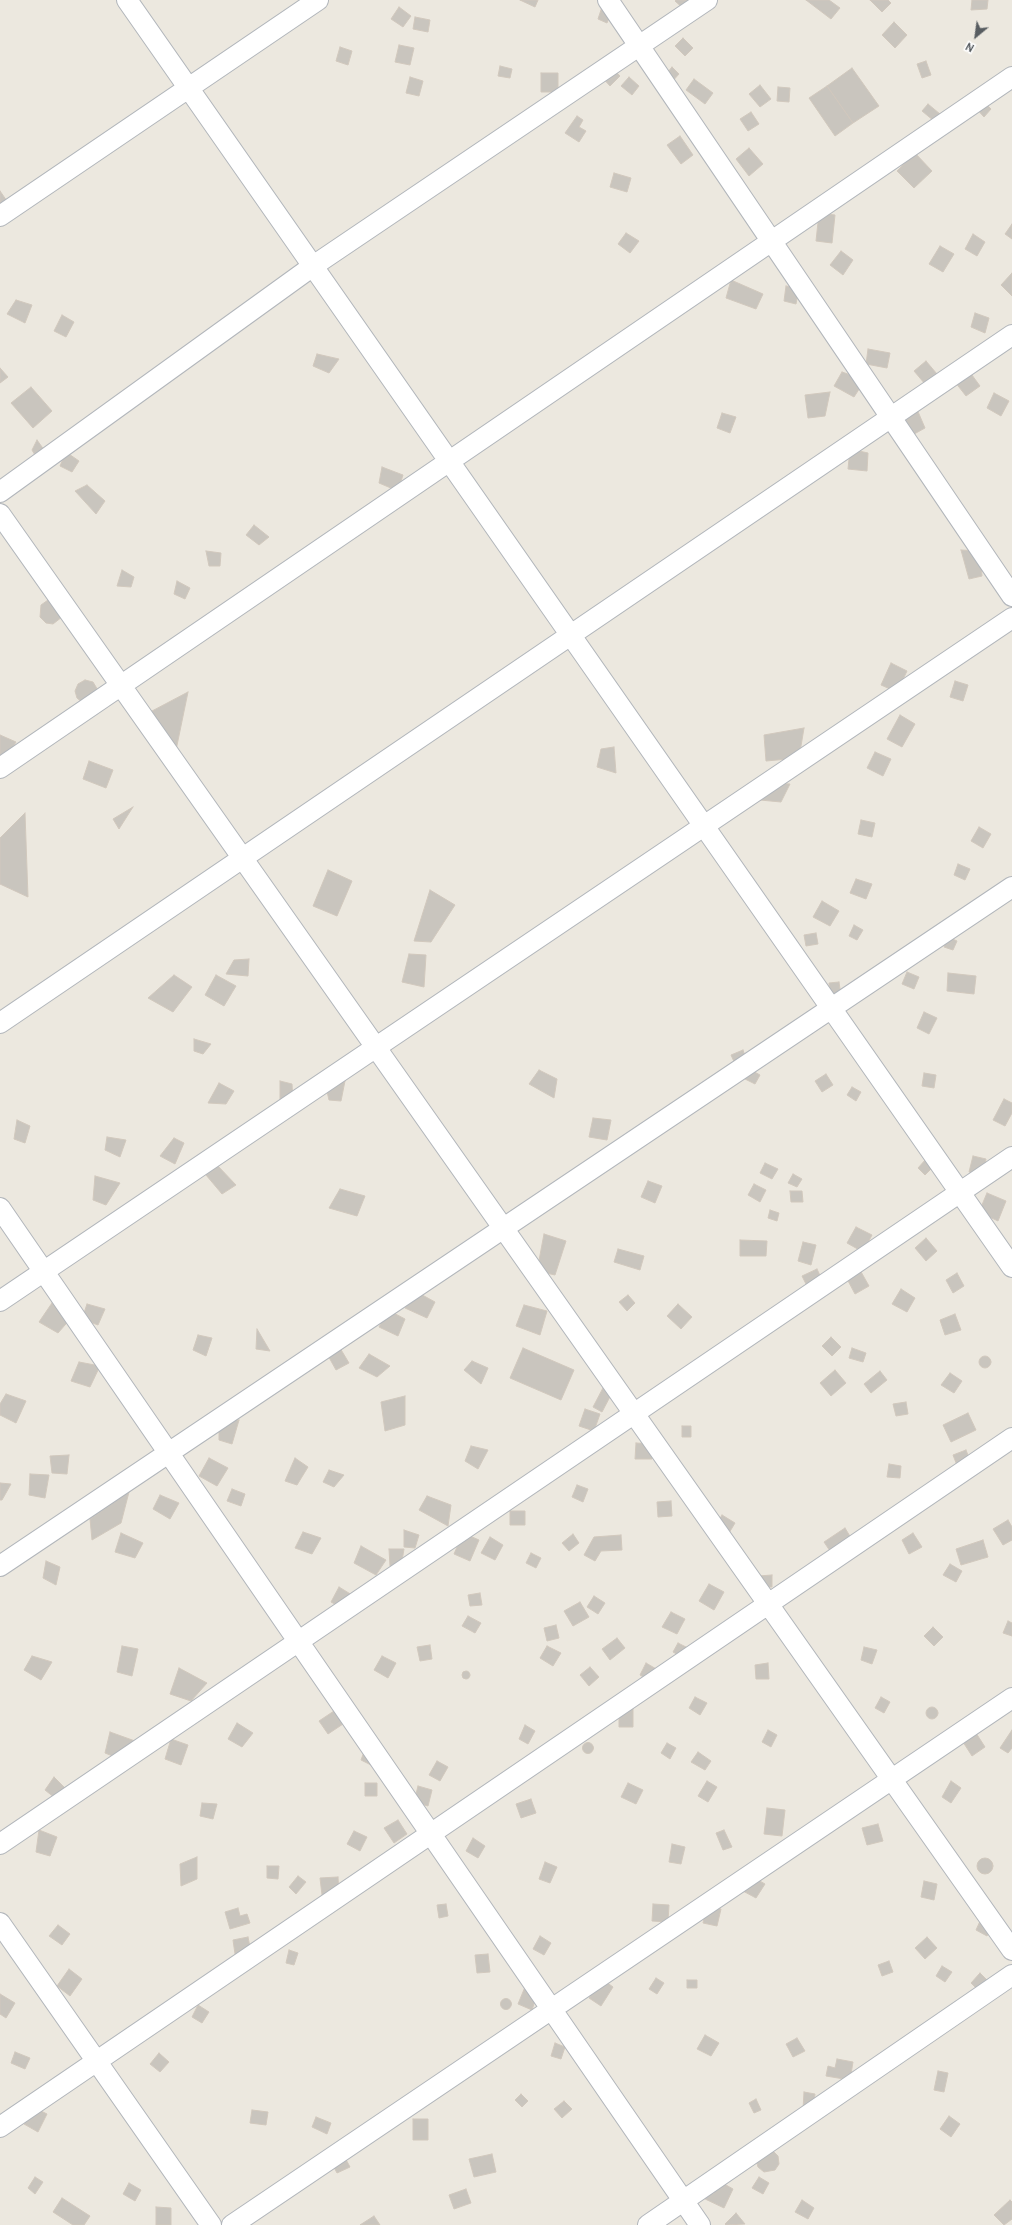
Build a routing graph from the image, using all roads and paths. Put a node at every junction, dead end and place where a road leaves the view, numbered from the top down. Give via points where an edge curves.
1 (127, 0) edge
2 (318, 0) edge
3 (608, 0) edge
4 (706, 0) edge
5 (638, 44) junction
6 (1012, 77) edge
7 (188, 87) junction
8 (0, 216) edge
9 (771, 241) junction
10 (313, 266) junction
11 (1012, 335) edge
12 (891, 417) junction
13 (449, 461) junction
14 (0, 492) edge
15 (0, 514) edge
16 (1012, 596) edge
17 (1012, 618) edge
18 (571, 635) junction
19 (122, 685) junction
20 (0, 768) edge
21 (704, 825) junction
22 (243, 858) junction
23 (1012, 887) edge
24 (832, 1008) junction
25 (0, 1023) edge
26 (376, 1047) junction
27 (1012, 1157) edge
28 (960, 1192) junction
29 (0, 1208) edge
30 (504, 1228) junction
31 (1012, 1267) edge
32 (44, 1271) junction
33 (0, 1301) edge
34 (634, 1413) junction
35 (1012, 1438) edge
36 (169, 1453) junction
37 (0, 1566) edge
38 (768, 1604) junction
39 (299, 1641) junction
40 (1012, 1698) edge
41 (891, 1778) junction
42 (432, 1834) junction
43 (0, 1844) edge
44 (0, 1923) edge
45 (1012, 1950) edge
46 (1012, 1975) edge
47 (552, 2008) junction
48 (97, 2062) junction
49 (0, 2127) edge
50 (684, 2201) junction
51 (211, 2225) edge
52 (232, 2225) edge
53 (648, 2225) edge
54 (700, 2225) edge

1 - 7 street
2 - 7 street
3 - 5 street
4 - 5 street
5 - 9 street
5 - 10 street
6 - 9 street
7 - 8 street
7 - 10 street
9 - 12 street
9 - 13 street
10 - 13 street
10 - 14 street
11 - 12 street
12 - 16 street
12 - 18 street
13 - 18 street
13 - 19 street
15 - 19 street
17 - 21 street
18 - 21 street
18 - 22 street
19 - 20 street
19 - 22 street
21 - 24 street
21 - 26 street
22 - 25 street
22 - 26 street
23 - 24 street
24 - 28 street
24 - 30 street
26 - 30 street
26 - 32 street
27 - 28 street
28 - 31 street
28 - 34 street
29 - 32 street
30 - 34 street
30 - 36 street
32 - 33 street
32 - 36 street
34 - 38 street
34 - 39 street
35 - 38 street
36 - 37 street
36 - 39 street
38 - 41 street
38 - 42 street
39 - 42 street
39 - 43 street
40 - 41 street
41 - 45 street
41 - 47 street
42 - 47 street
42 - 48 street
44 - 48 street
46 - 50 street
47 - 50 street
47 - 52 street
48 - 49 street
48 - 51 street
50 - 53 street
50 - 54 street

